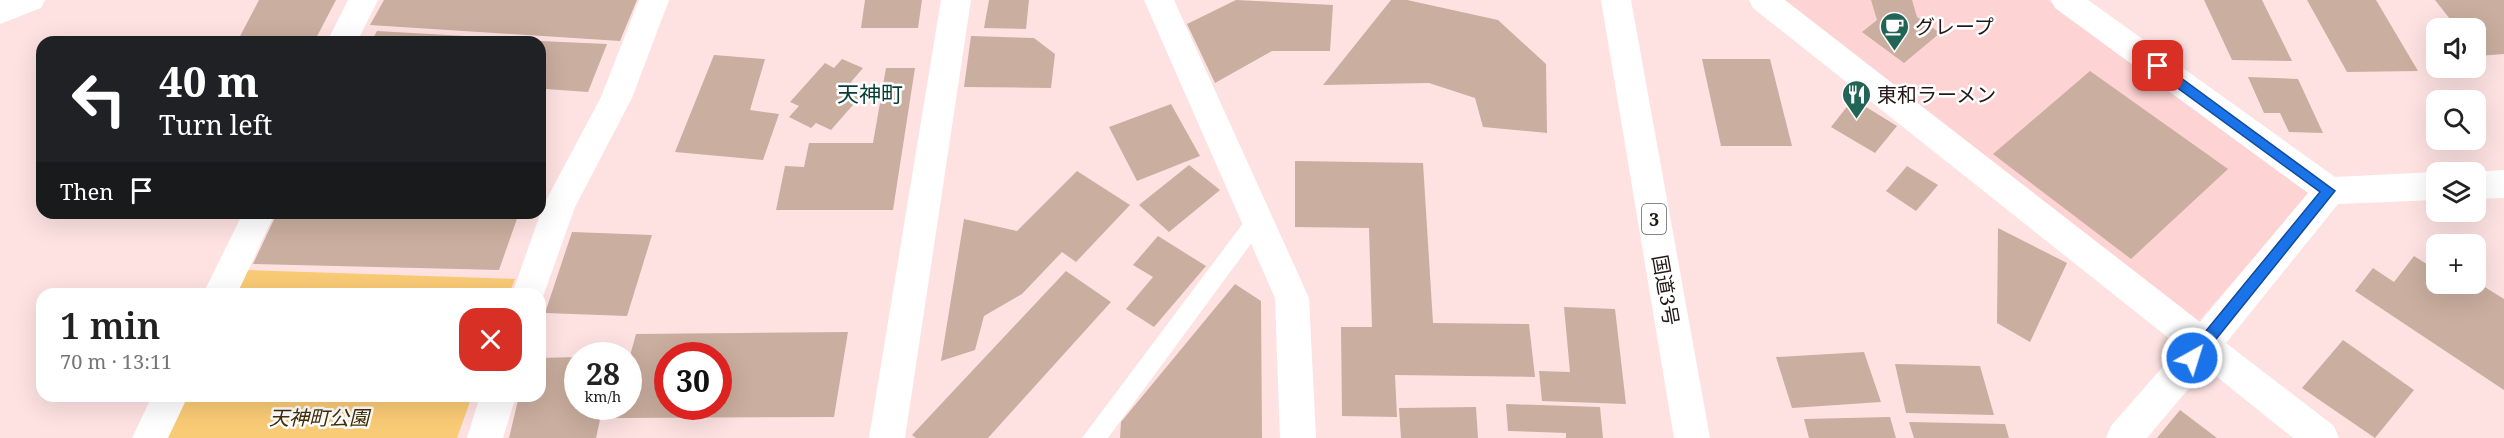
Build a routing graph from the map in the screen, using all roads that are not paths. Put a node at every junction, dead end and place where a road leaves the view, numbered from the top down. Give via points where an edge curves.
1 (30, 0) edge
2 (363, 0) edge
3 (654, 0) edge
4 (956, 0) edge
5 (1159, 0) edge
6 (1616, 0) edge
7 (1764, 0) edge
8 (2066, 0) edge
9 (0, 12) edge
10 (345, 36) edge
11 (2504, 184) edge
12 (2486, 185) edge
13 (2426, 186) edge
14 (2329, 191) junction
15 (257, 219) edge
16 (1257, 220) junction
17 (223, 288) edge
18 (532, 288) edge
19 (2202, 345) junction
20 (167, 402) edge
21 (496, 402) edge
22 (150, 438) edge
23 (485, 438) edge
24 (887, 438) edge
25 (1094, 438) edge
26 (1298, 438) edge
27 (1692, 438) edge
28 (2124, 438) edge
29 (2321, 438) edge

1 - 9 main road
2 - 10 main road
3 - 18 main road via 616,98 559,206
4 - 24 main road
5 - 16 main road
6 - 27 main road, 国道3号 / 3
7 - 19 main road
8 - 14 main road
11 - 12 main road
13 - 14 main road
14 - 19 main road
15 - 17 main road
16 - 25 lane
16 - 26 main road via 1292,298
19 - 28 main road
19 - 29 main road
20 - 22 main road
21 - 23 main road

